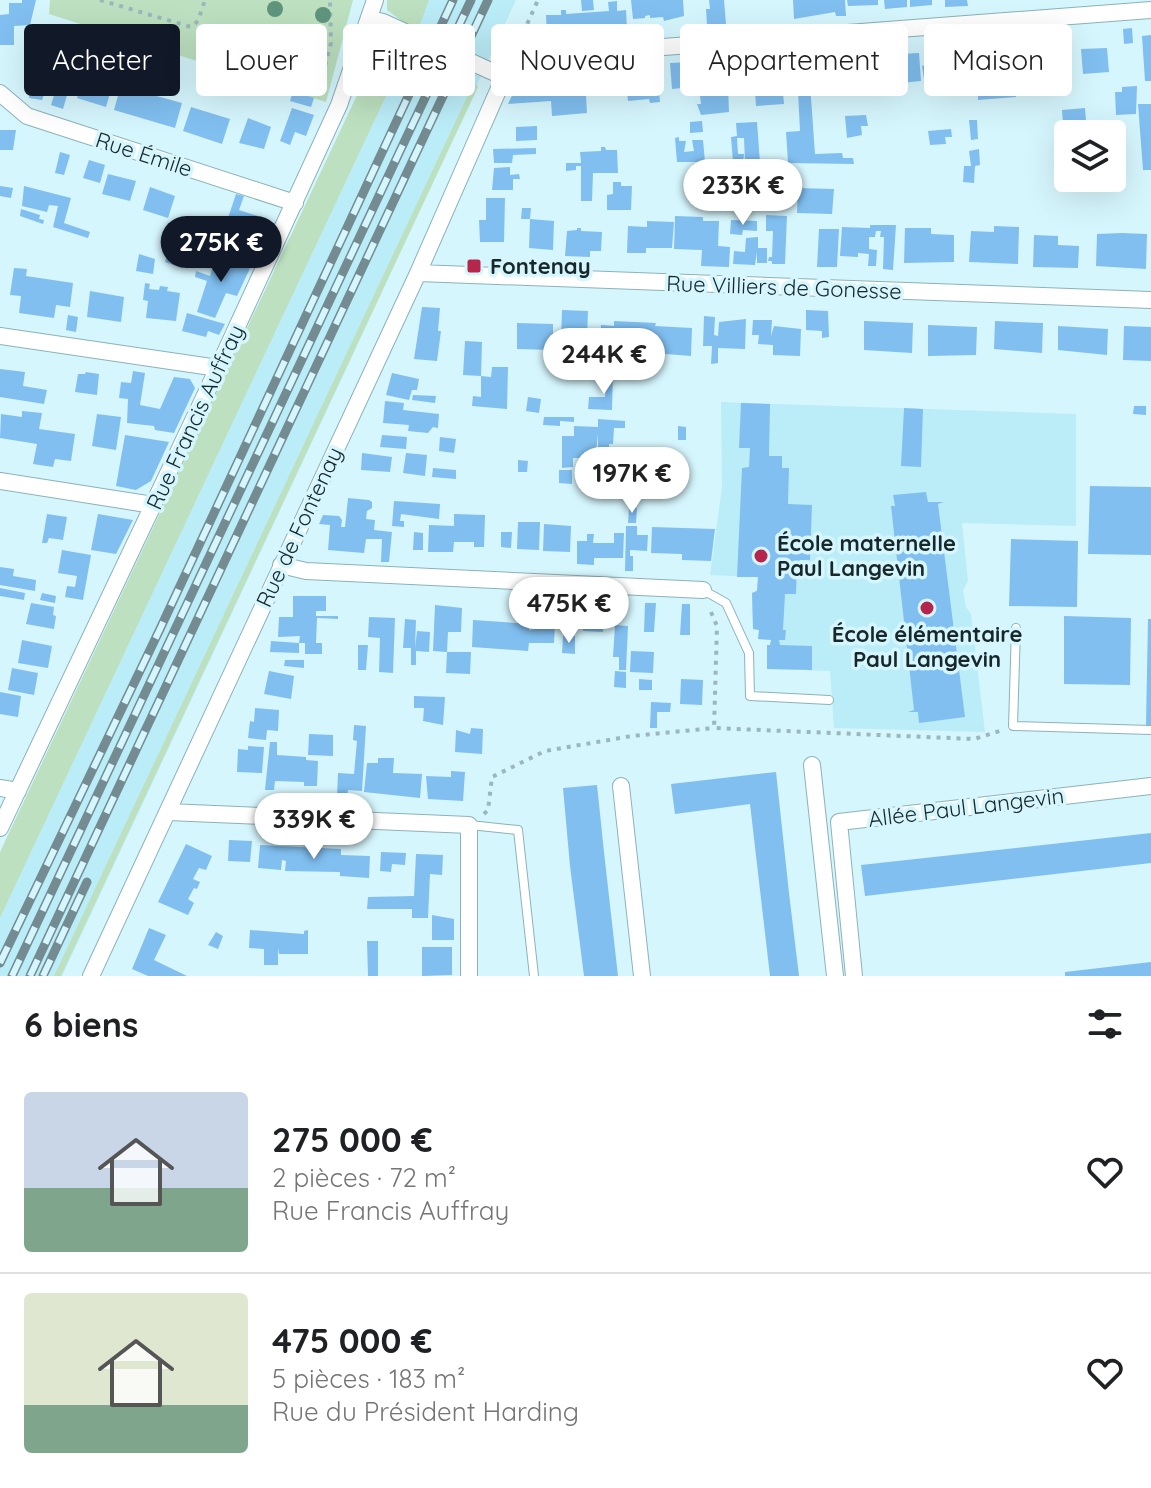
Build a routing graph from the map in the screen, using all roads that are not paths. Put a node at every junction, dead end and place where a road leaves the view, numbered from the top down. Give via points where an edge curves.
1 (375, 0) edge
2 (1151, 10) edge
3 (370, 19) junction
4 (664, 47) edge
5 (491, 71) edge
6 (0, 93) edge
7 (496, 96) edge
8 (295, 203) junction
9 (418, 273) junction
10 (1151, 300) edge
11 (0, 336) edge
12 (218, 368) junction
13 (0, 481) edge
14 (153, 505) junction
15 (281, 565) junction
16 (703, 590) joint
17 (1016, 628) dead end
18 (829, 700) dead end
19 (1151, 730) edge
20 (812, 765) dead end
21 (621, 786) dead end
22 (1151, 786) edge
23 (0, 788) edge
24 (18, 791) junction
25 (168, 812) junction
26 (469, 825) junction
27 (0, 828) edge
28 (91, 976) edge
29 (469, 976) edge
30 (534, 976) edge
31 (642, 976) edge
32 (835, 976) edge
33 (854, 976) edge

1 - 3 street, Rue Francis Auffray
2 - 4 street
3 - 5 street
3 - 8 street, Rue Francis Auffray
6 - 8 street, Rue Émile via 27,116
7 - 9 street, Rue de Fontenay
8 - 12 street, Rue Francis Auffray
9 - 10 street, Rue Villiers de Gonesse
9 - 15 street, Rue de Fontenay
11 - 12 street
12 - 14 street, Rue Francis Auffray
13 - 14 street
14 - 24 street, Rue Francis Auffray
15 - 16 street via 306,571
15 - 25 street, Rue de Fontenay
16 - 18 lane via 726,603 749,653 750,696
17 - 19 lane via 1013,726
20 - 32 street
21 - 31 street
22 - 33 street, Allée Paul Langevin via 839,822
23 - 24 street
24 - 27 street, Rue Francis Auffray
25 - 26 street
25 - 28 street, Rue de Fontenay
26 - 29 street
26 - 30 lane via 518,830

